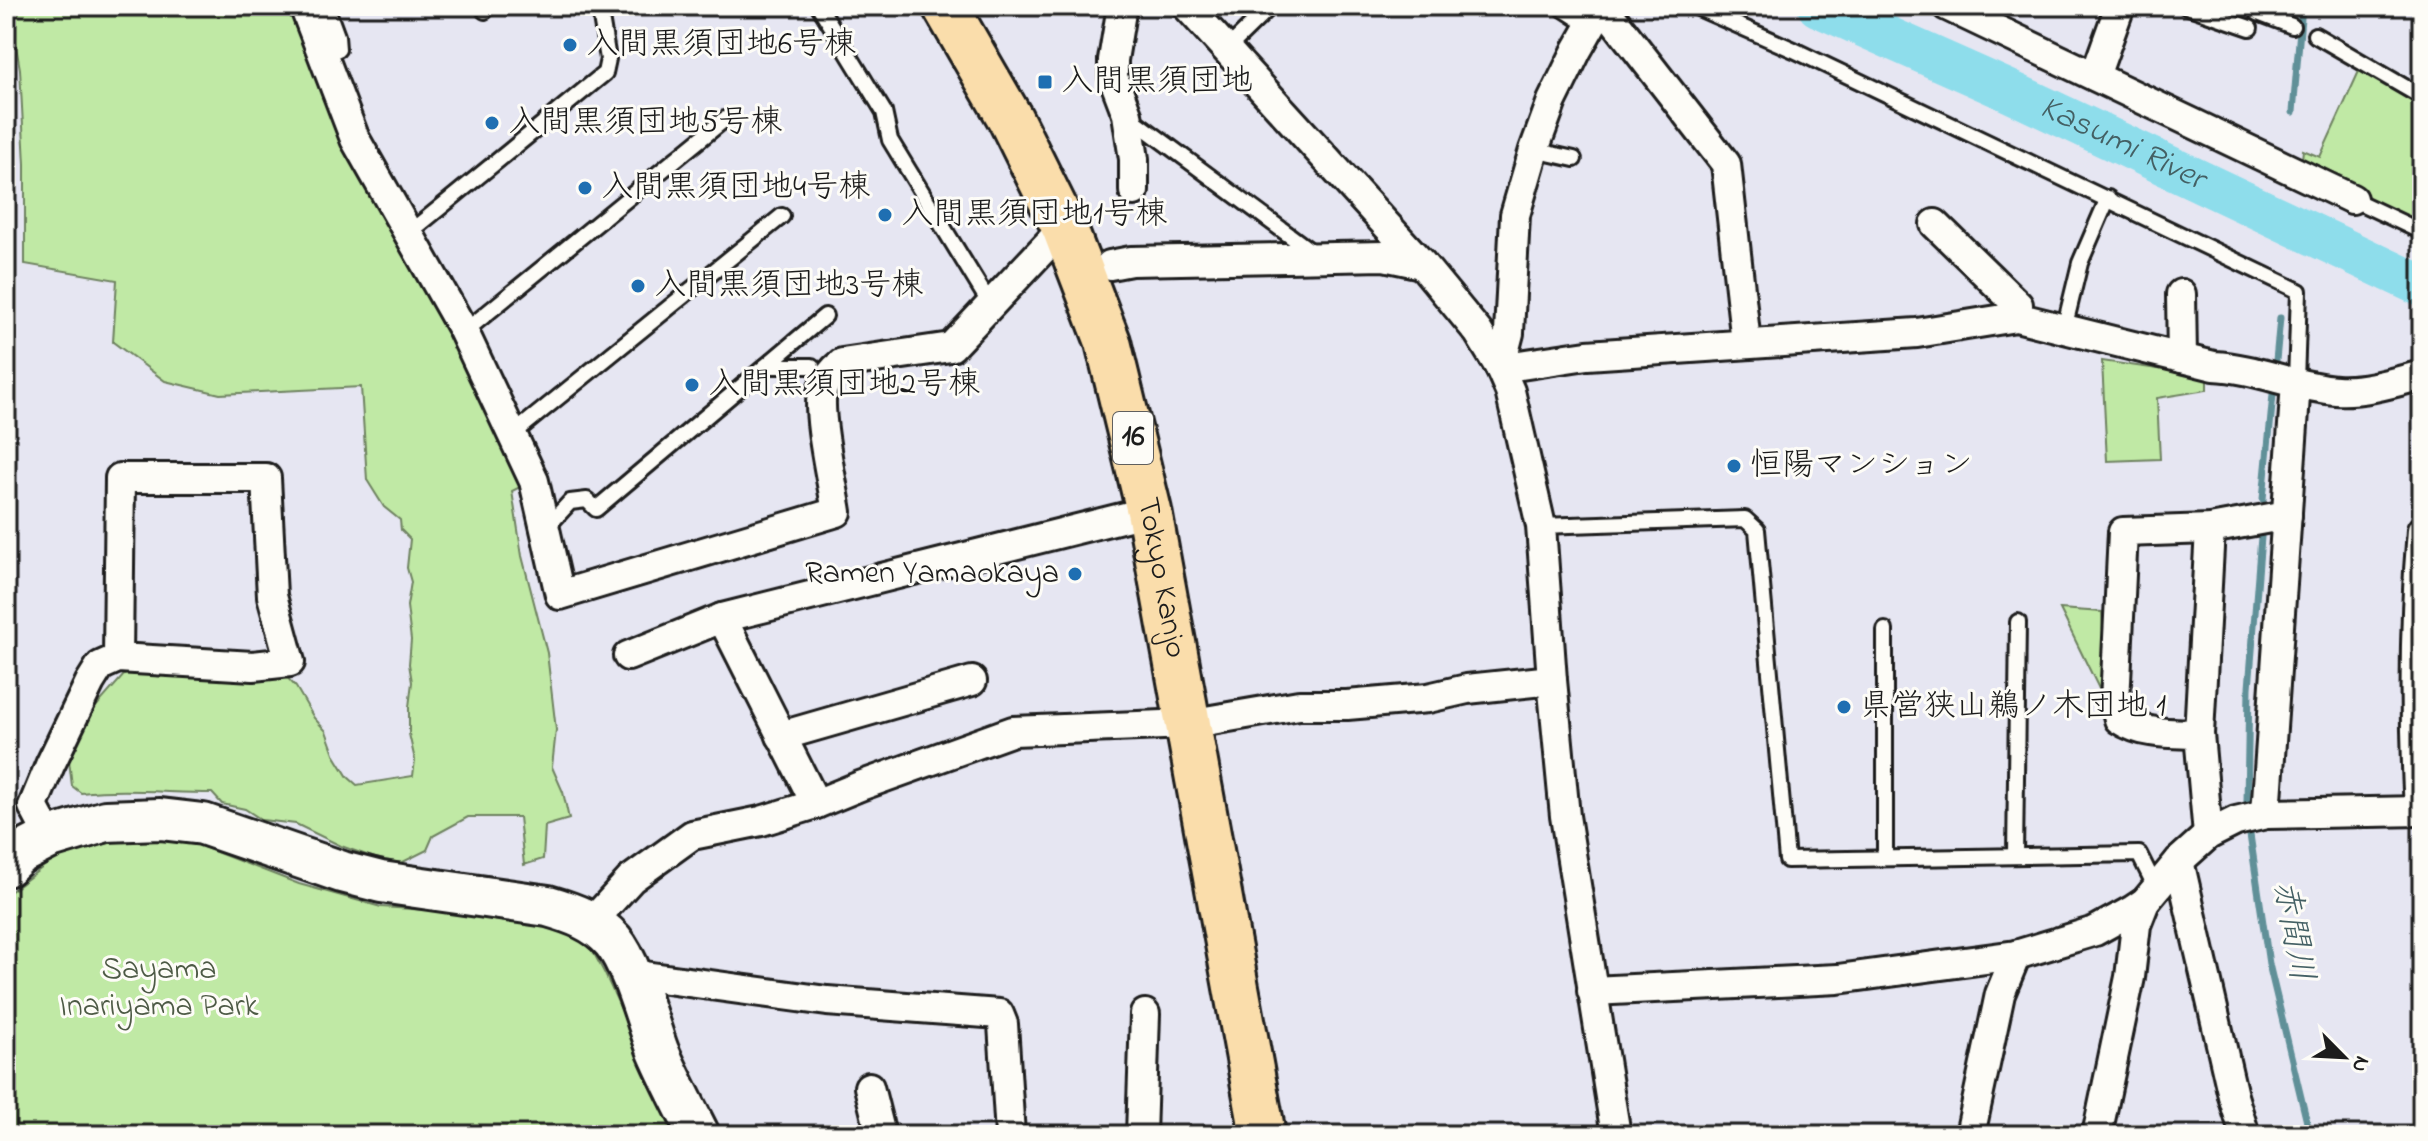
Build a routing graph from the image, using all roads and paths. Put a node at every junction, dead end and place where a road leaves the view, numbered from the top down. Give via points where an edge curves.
1 (304, 6) edge
2 (326, 6) edge
3 (599, 6) edge
4 (819, 6) edge
5 (945, 6) edge
6 (977, 6) edge
7 (1122, 6) edge
8 (1187, 6) edge
9 (1271, 6) edge
10 (1559, 6) edge
11 (1694, 6) edge
12 (1947, 6) edge
13 (2120, 6) edge
14 (2186, 6) edge
15 (2260, 6) edge
16 (1598, 13) edge
17 (2292, 26) dead end
18 (2250, 28) dead end
19 (2315, 35) dead end
20 (1227, 49) junction
21 (323, 55) junction
22 (2095, 76) junction
23 (2422, 97) edge
24 (1127, 114) junction
25 (725, 119) dead end
26 (1534, 150) junction
27 (1574, 159) dead end
28 (1134, 191) dead end
29 (2108, 198) junction
30 (2352, 199) joint
31 (782, 216) dead end
32 (1935, 224) dead end
33 (1064, 227) junction
34 (2422, 232) edge
35 (409, 233) junction
36 (1320, 258) junction
37 (1422, 264) junction
38 (1110, 265) junction
39 (2181, 294) dead end
40 (990, 304) junction
41 (825, 316) dead end
42 (2016, 317) junction
43 (2064, 329) junction
44 (464, 332) junction
45 (1746, 343) junction
46 (2182, 358) junction
47 (766, 366) junction
48 (812, 366) dead end
49 (1500, 368) junction
50 (2422, 375) edge
51 (2296, 382) junction
52 (513, 434) junction
53 (1149, 511) junction
54 (2287, 515) junction
55 (1541, 526) junction
56 (545, 528) junction
57 (2210, 529) junction
58 (2422, 530) edge
59 (722, 618) junction
60 (2018, 622) dead end
61 (1885, 630) dead end
62 (628, 656) dead end
63 (118, 658) junction
64 (1552, 680) junction
65 (972, 681) dead end
66 (1201, 722) junction
67 (2199, 734) junction
68 (781, 736) junction
69 (816, 804) junction
70 (2420, 811) edge
71 (2266, 814) junction
72 (2208, 835) junction
73 (50, 838) junction
74 (2015, 856) junction
75 (1885, 858) junction
76 (2179, 861) junction
77 (6, 866) edge
78 (2150, 895) junction
79 (591, 923) junction
80 (2016, 955) junction
81 (630, 974) junction
82 (1592, 991) junction
83 (1145, 1014) dead end
84 (869, 1087) dead end
85 (699, 1135) edge
86 (881, 1135) edge
87 (1010, 1135) edge
88 (1141, 1135) edge
89 (1263, 1135) edge
90 (1293, 1135) edge
91 (1616, 1135) edge
92 (1970, 1135) edge
93 (2097, 1135) edge
94 (2245, 1135) edge

1 - 21 street
2 - 21 lane via 338,49
3 - 35 lane via 608,59 605,73
4 - 40 lane via 884,112 890,140
5 - 33 highway, Tokyo Kanjo / 16 via 1011,120
6 - 38 highway, Tokyo Kanjo / 16 via 1039,111
7 - 24 street via 1113,77
8 - 20 street
9 - 20 lane
10 - 16 lane
11 - 29 lane
12 - 22 street
13 - 22 street
14 - 18 lane
15 - 17 lane via 2258,13
16 - 26 street via 1558,86
16 - 45 street via 1726,164
19 - 23 lane
20 - 37 street
21 - 35 street via 355,139
22 - 30 street
24 - 28 street
24 - 36 lane
25 - 44 lane
26 - 27 lane
26 - 49 street via 1515,215 1509,333
29 - 43 lane via 2080,263
29 - 51 lane via 2299,291
30 - 34 lane
31 - 52 lane
32 - 42 street via 2018,305
33 - 40 street
33 - 53 highway, Tokyo Kanjo / 16 via 1108,342
35 - 44 street
36 - 37 street via 1384,256
36 - 38 street
37 - 49 street
38 - 66 highway, Tokyo Kanjo / 16 via 1175,506
39 - 46 street
40 - 56 street via 951,347 842,363 832,370 822,390 822,429 837,512 560,595
41 - 47 lane
42 - 43 street
42 - 45 street via 1917,333
43 - 46 street
44 - 52 street
45 - 49 street via 1587,355
46 - 51 street
47 - 48 lane
47 - 56 lane via 596,509 587,500 570,502
49 - 55 street via 1519,424
50 - 51 street via 2337,390
51 - 54 street
52 - 56 street via 534,481
53 - 59 street
53 - 66 highway, Tokyo Kanjo / 16
54 - 57 street
54 - 71 street
55 - 64 street
55 - 75 lane via 1745,519 1757,530 1787,860
57 - 67 street
57 - 67 street via 2123,532 2115,702 2119,719 2134,729
58 - 70 street via 2416,763
59 - 62 street
59 - 68 street
60 - 74 lane
61 - 75 lane
63 - 63 street via 120,478 266,478 272,596 290,662 253,666
63 - 73 street via 100,666 90,682 33,806
64 - 66 street via 1414,699 1299,705
64 - 82 street via 1565,816
65 - 68 street
66 - 69 street via 1013,731
66 - 89 highway, Tokyo Kanjo / 16
66 - 90 highway, Tokyo Kanjo / 16
67 - 72 street
68 - 69 street
69 - 79 street via 692,835 631,879
70 - 71 street
71 - 72 street
72 - 76 street
73 - 77 street
73 - 79 street via 106,821 203,824 381,882 548,906
74 - 75 lane
74 - 78 lane via 2139,854
76 - 78 street
76 - 94 street
78 - 80 street via 2095,931
78 - 93 street via 2136,925
79 - 81 street via 614,942
80 - 82 street via 1838,979
80 - 92 street via 2000,994
81 - 85 street via 659,1053
81 - 87 street via 827,1001 999,1014
82 - 91 street
83 - 88 street
84 - 86 street

